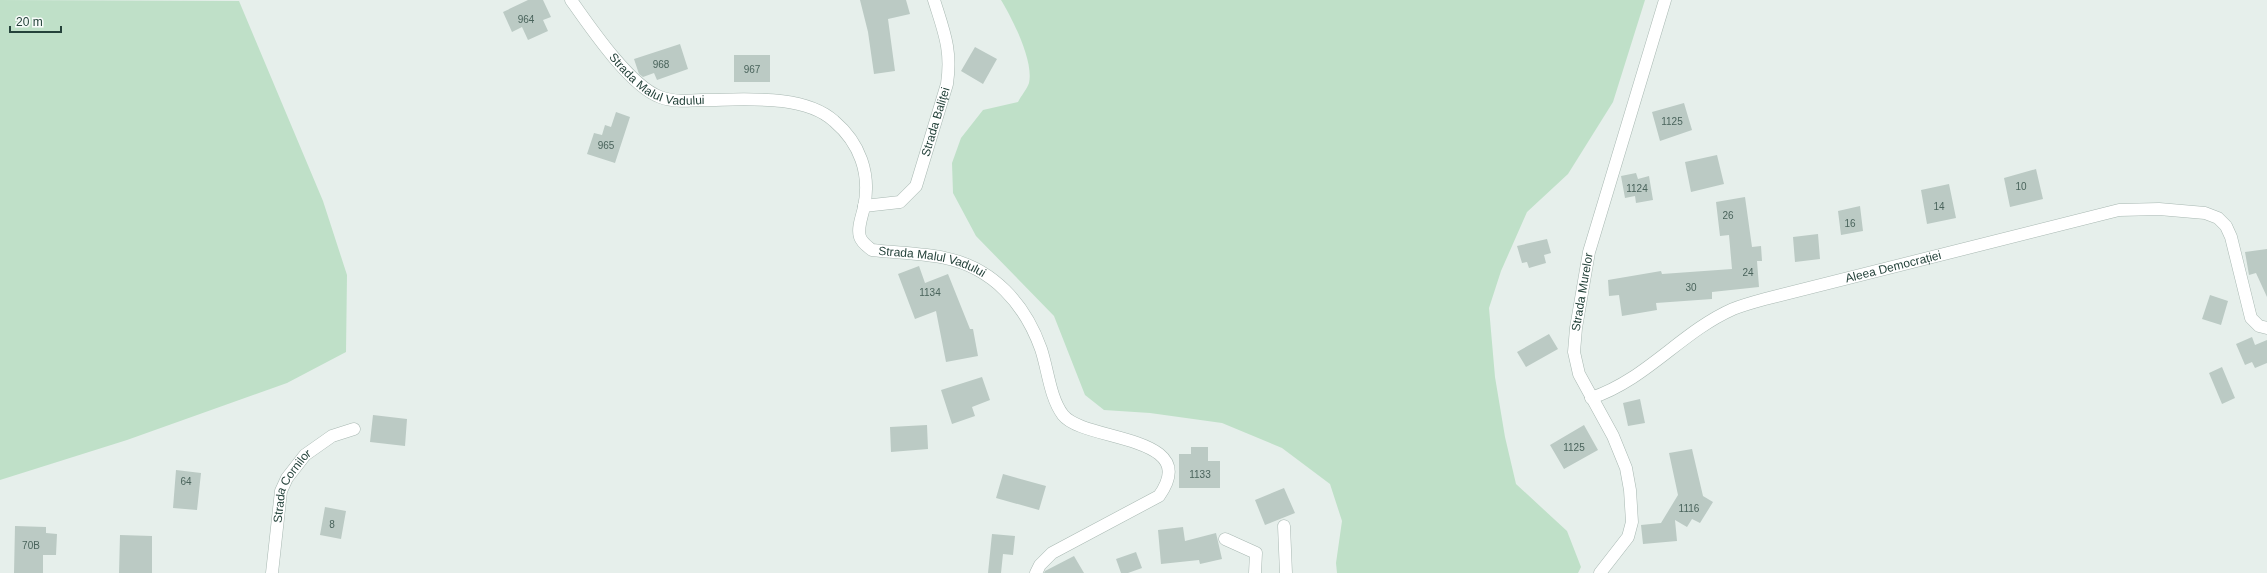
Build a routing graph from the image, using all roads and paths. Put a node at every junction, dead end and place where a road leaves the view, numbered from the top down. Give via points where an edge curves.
1 (571, 0) edge
2 (934, 0) edge
3 (1665, 0) edge
4 (864, 206) junction
5 (2267, 328) edge
6 (1591, 398) junction
7 (354, 429) dead end
8 (1284, 526) dead end
9 (1225, 539) dead end
10 (272, 573) edge
11 (1036, 573) edge
12 (1255, 573) edge
13 (1286, 573) edge
14 (1600, 573) edge

1 - 4 street, Strada Malul Vadului via 631,78 660,97 677,101 762,100 790,103 818,110 834,120 850,138 863,162 866,188
2 - 4 street, Strada Baliței via 947,40 949,70 916,186 900,202
3 - 6 street, Strada Murelor via 1589,252 1581,292 1574,352 1579,374
4 - 11 street, Strada Malul Vadului via 859,228 860,236 863,243 872,250 944,258 966,264 990,277 1008,293 1023,310 1033,328 1056,401 1070,422 1076,426 1136,441 1163,459 1169,477 1159,496 1052,553
5 - 6 street, Aleea Democrației via 2259,326 2251,318 2231,237 2226,226 2218,218 2190,211 2119,210 1765,299 1728,312 1617,389
6 - 14 street, Strada Murelor via 1613,436 1626,468 1632,508 1628,537
7 - 10 street, Strada Cornilor via 332,436 305,455 287,478 281,491
8 - 13 street
9 - 12 street via 1256,552

